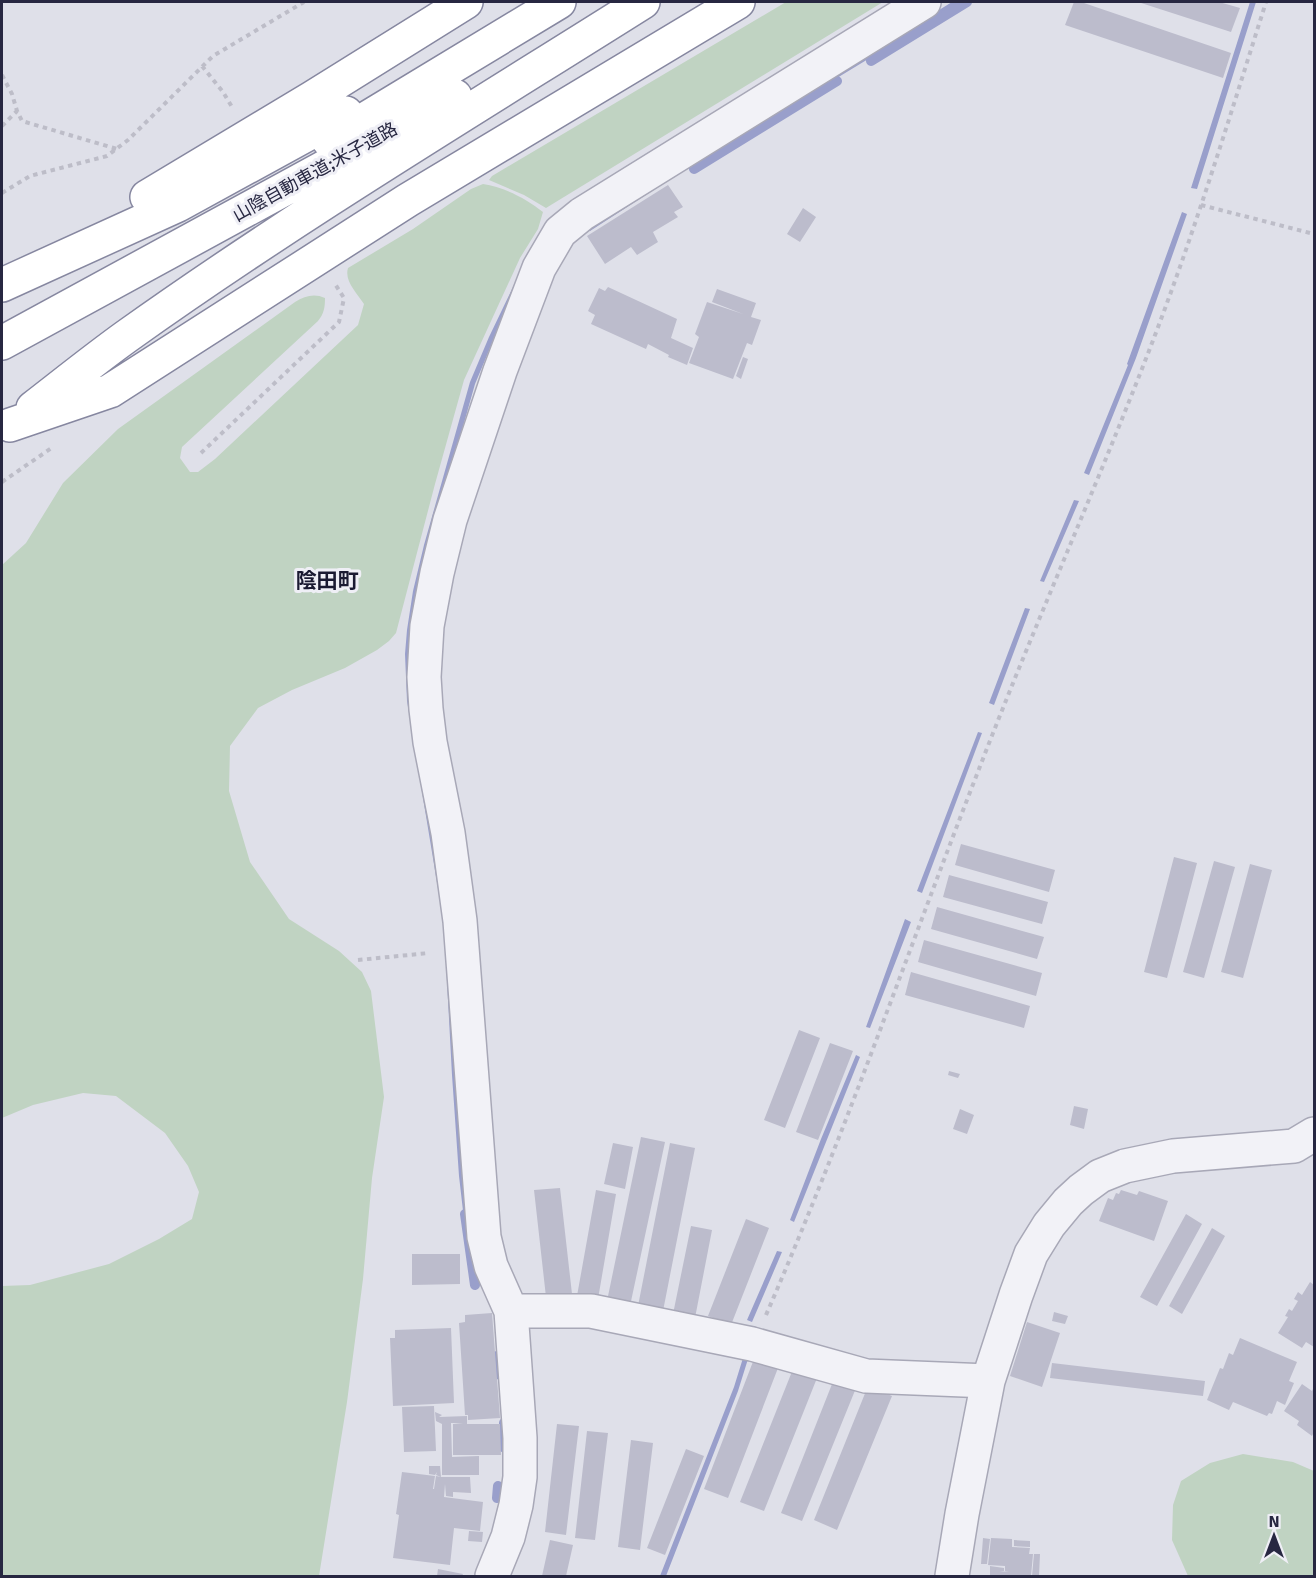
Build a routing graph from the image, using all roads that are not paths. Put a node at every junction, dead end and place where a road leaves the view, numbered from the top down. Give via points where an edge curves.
1 (466, 2) edge
2 (546, 2) edge
3 (559, 2) edge
4 (628, 2) edge
5 (643, 2) edge
6 (738, 2) edge
7 (924, 2) edge
8 (2, 285) edge
9 (2, 341) edge
10 (6, 428) edge
11 (1314, 1134) edge
12 (511, 1311) junction
13 (988, 1381) junction
14 (492, 1576) edge
15 (952, 1576) edge

1 - 8 highway
2 - 8 highway via 178,205
3 - 9 highway, 山陰自動車道;米子道路
4 - 9 highway, 山陰自動車道;米子道路
5 - 10 highway via 243,256 126,337
6 - 10 highway via 408,200 110,391
7 - 12 street via 582,214 560,232 539,268 450,520 427,626 426,710 460,921 484,1237 491,1266
11 - 13 street via 1294,1146 1145,1161 1100,1176 1081,1190 1049,1225 1031,1254
12 - 13 street via 591,1311 756,1345 866,1376
12 - 14 street via 520,1477 508,1536
13 - 15 street

